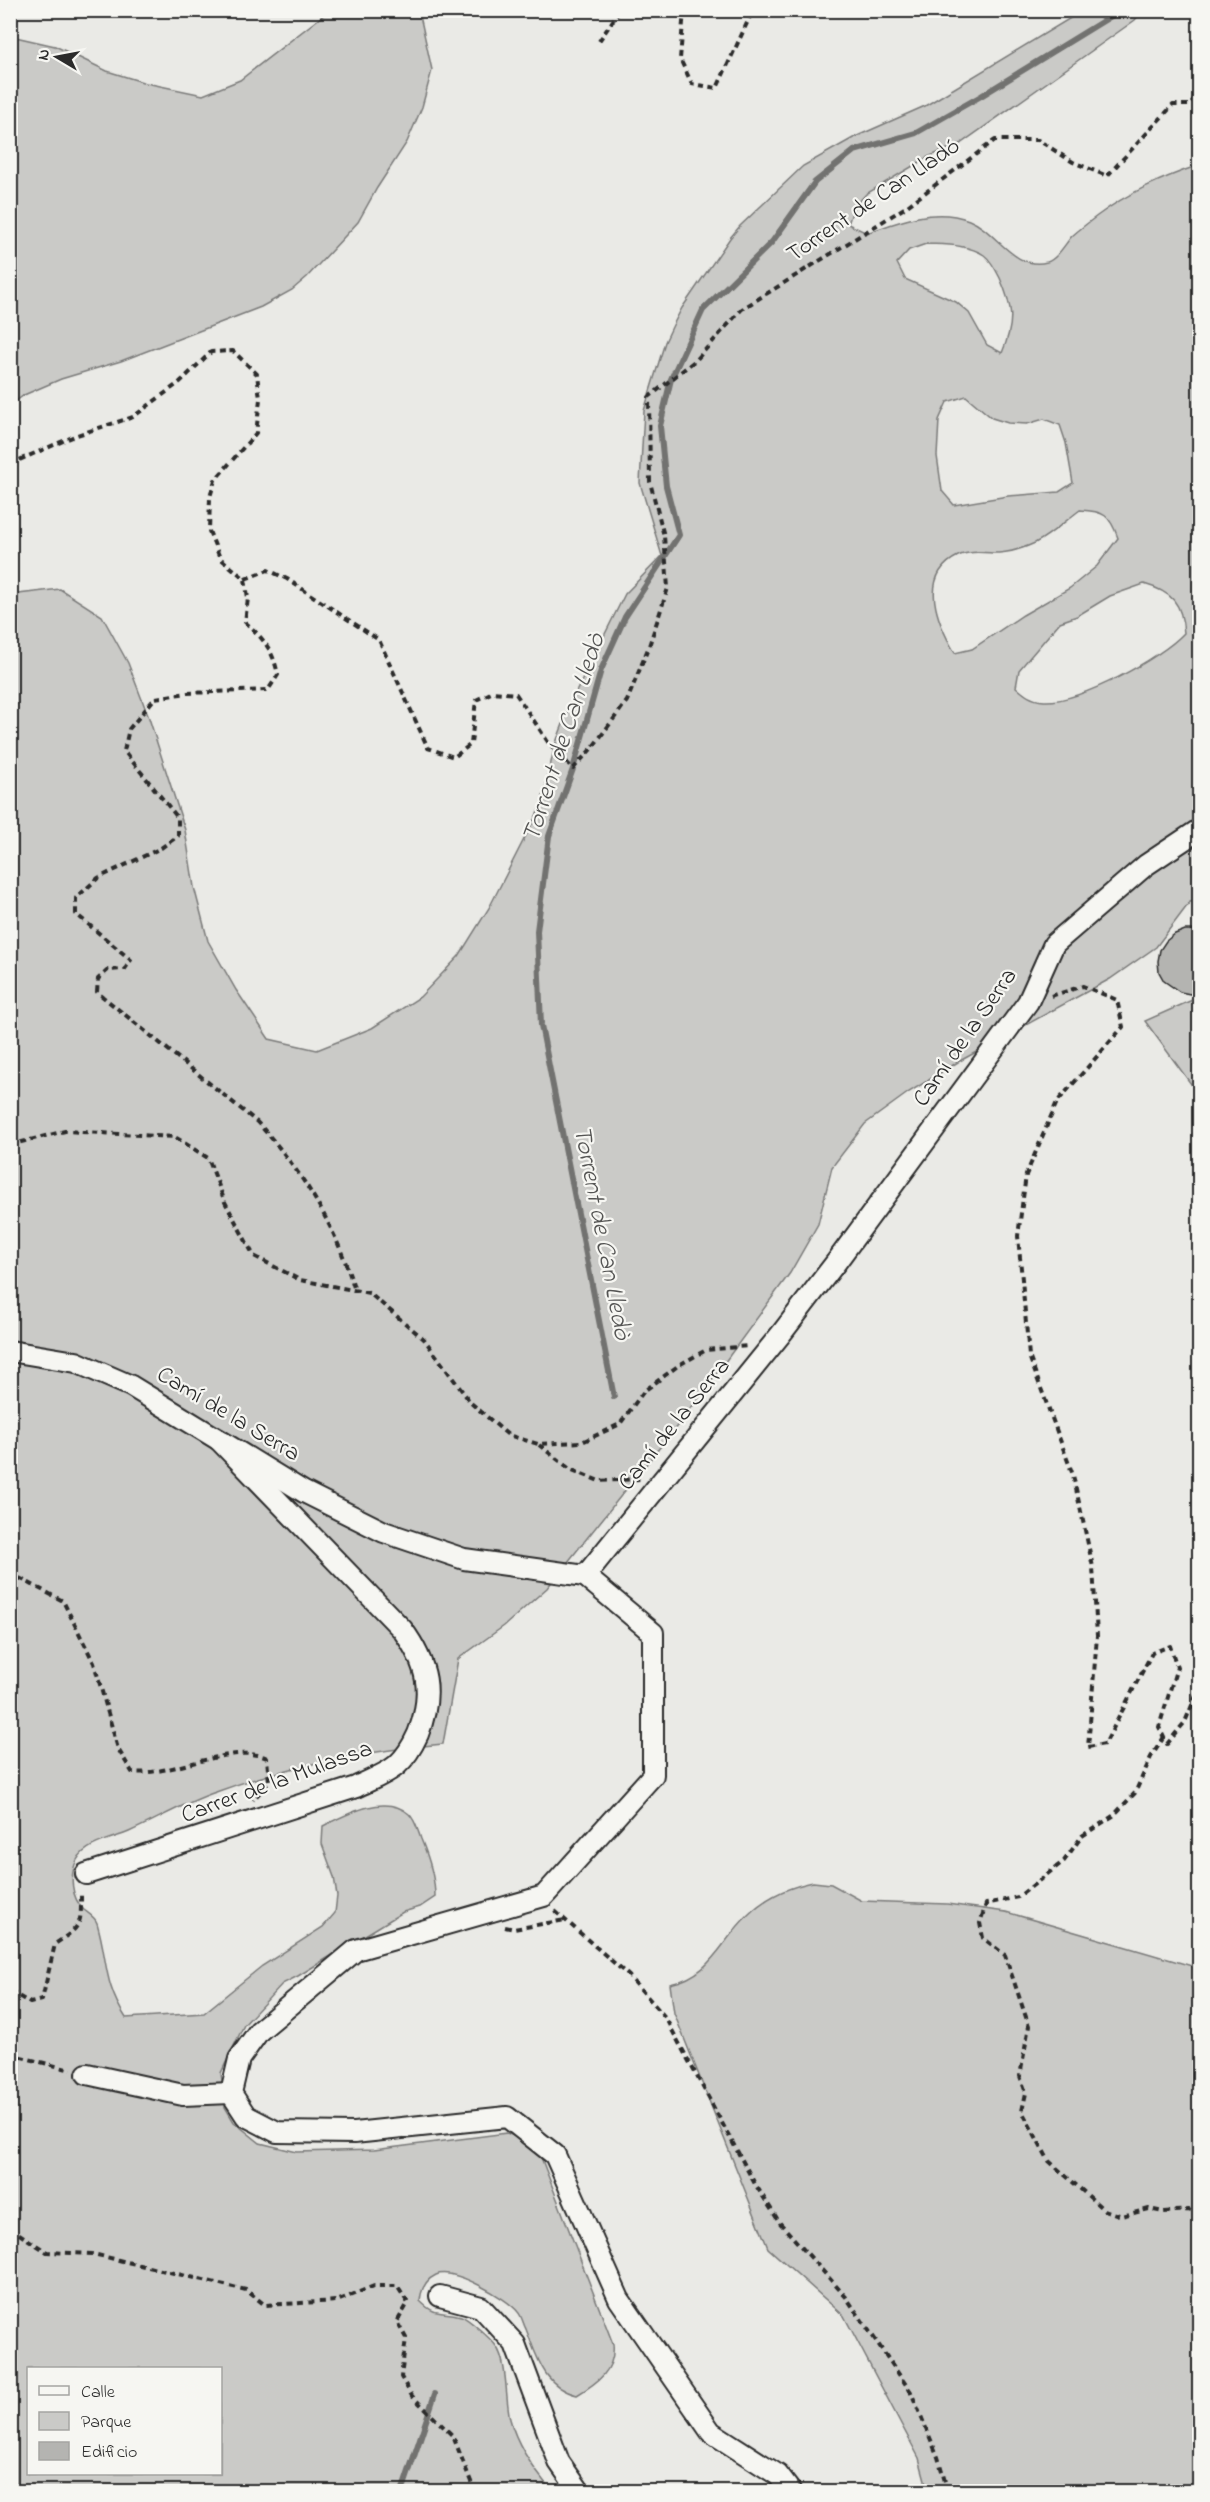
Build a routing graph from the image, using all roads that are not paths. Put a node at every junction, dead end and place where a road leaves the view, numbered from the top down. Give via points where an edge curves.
1 (1200, 829) edge
2 (10, 1351) edge
3 (219, 1440) junction
4 (585, 1576) junction
5 (86, 1874) road end
6 (87, 2074) road end
7 (231, 2093) junction
8 (440, 2296) dead end
9 (580, 2492) edge
10 (791, 2492) edge

1 - 4 street, Camí de la Serra via 1146,865 1054,944 1028,1002 781,1334
2 - 3 street, Camí de la Serra via 76,1362 131,1386
3 - 4 street, Camí de la Serra via 304,1492 384,1532 464,1559
3 - 5 street, Carrer de la Mulassa via 402,1629 420,1656 428,1706 416,1739 399,1764 385,1774 356,1787
4 - 7 street via 653,1633 653,1775 544,1896 356,1950 259,2031 239,2059
6 - 7 street via 183,2095
7 - 10 street via 246,2116 277,2132 354,2133 507,2117 555,2156 619,2299 711,2432 778,2475
8 - 9 street via 481,2307 515,2344 559,2462

